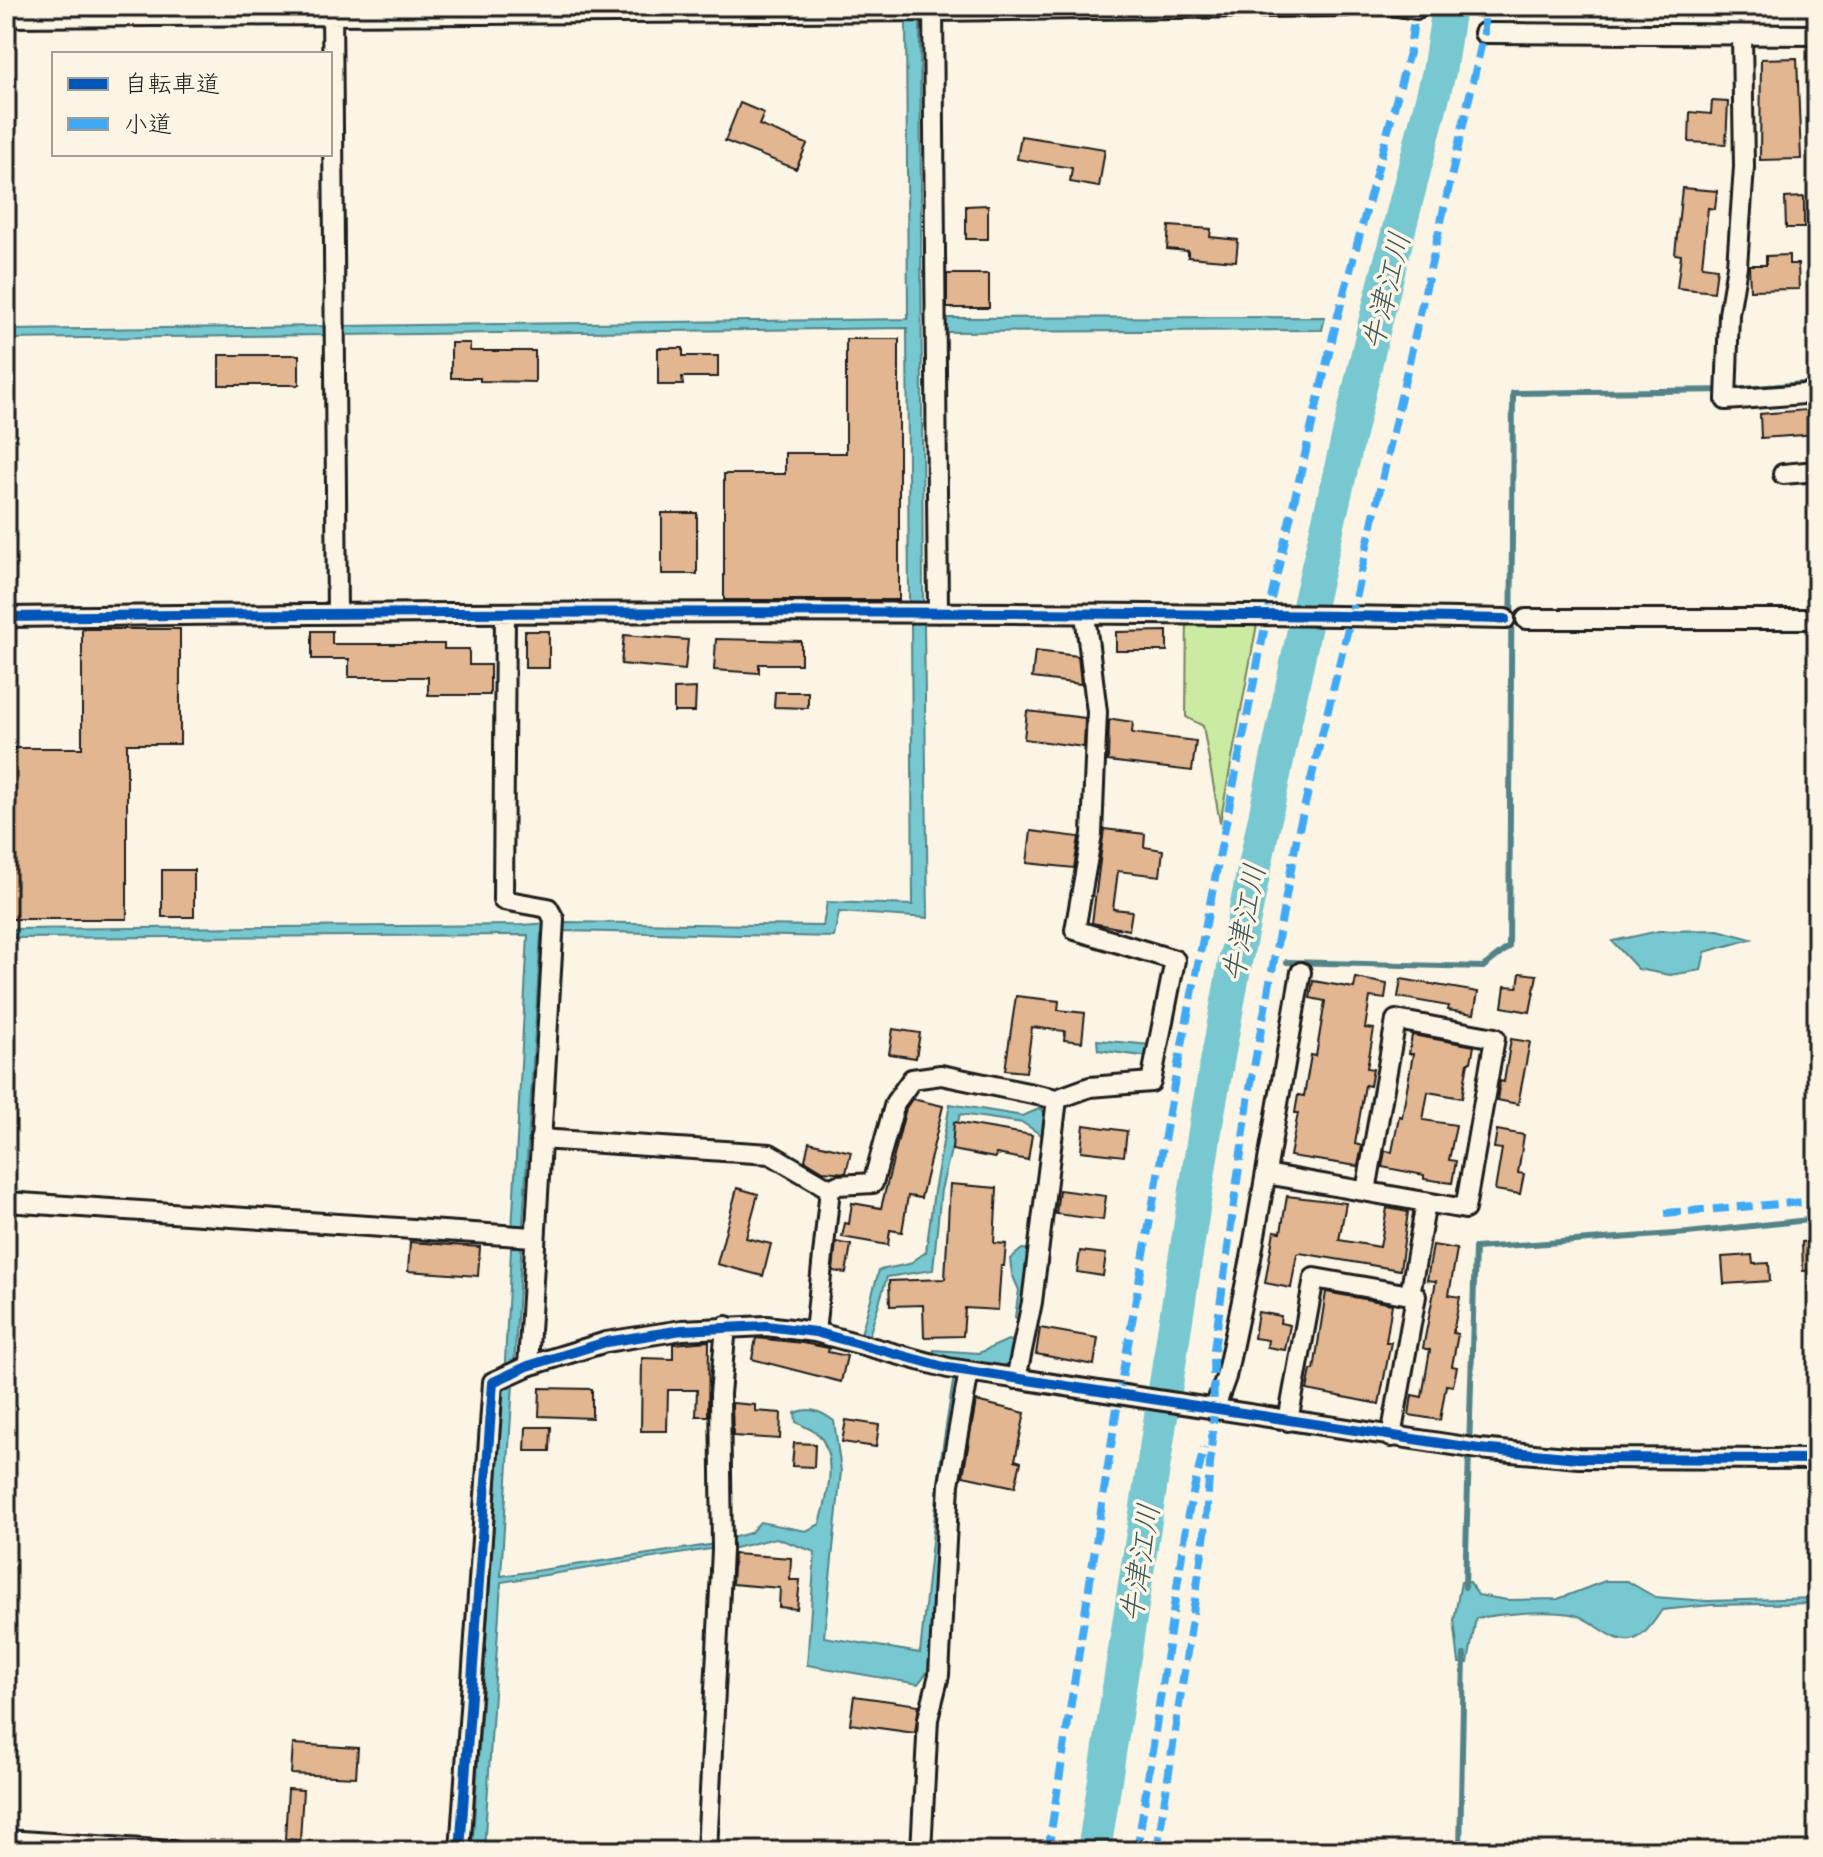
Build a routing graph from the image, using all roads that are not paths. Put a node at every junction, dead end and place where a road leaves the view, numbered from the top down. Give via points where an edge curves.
1 (1346, 6) edge
2 (1396, 6) edge
3 (933, 9) edge
4 (1416, 9) dead end
5 (332, 11) edge
6 (6, 17) edge
7 (1484, 33) dead end
8 (1742, 35) junction
9 (1817, 35) edge
10 (1817, 393) edge
11 (1817, 471) edge
12 (1783, 474) dead end
13 (337, 613) junction
14 (505, 613) junction
15 (938, 613) junction
16 (1085, 614) junction
17 (6, 617) edge
18 (1505, 619) dead end
19 (1526, 619) dead end
20 (1817, 619) edge
21 (1301, 972) dead end
22 (1057, 1099) junction
23 (540, 1139) junction
24 (1266, 1174) junction
25 (830, 1189) junction
26 (1366, 1191) junction
27 (6, 1202) edge
28 (1426, 1202) junction
29 (533, 1237) junction
30 (1410, 1295) junction
31 (726, 1326) junction
32 (815, 1332) junction
33 (523, 1367) junction
34 (969, 1371) junction
35 (1016, 1379) junction
36 (1214, 1410) junction
37 (1288, 1421) junction
38 (1391, 1437) junction
39 (1817, 1459) edge
40 (6, 1840) edge
41 (173, 1851) edge
42 (460, 1851) edge
43 (707, 1851) edge
44 (921, 1851) edge

1 - 3 street
2 - 4 street
3 - 5 street
3 - 15 street
5 - 6 street
5 - 13 street
7 - 8 street
8 - 9 street
8 - 10 street via 1744,167 1726,400
11 - 12 street
13 - 14 street
13 - 17 street
14 - 15 street
14 - 23 street via 503,900 548,908 554,919
15 - 16 street
16 - 18 street
16 - 22 street via 1097,712 1092,834 1075,930 1175,960 1151,1082 1090,1087
19 - 20 street
21 - 24 street
22 - 25 street via 941,1075 912,1079 895,1103 873,1183
22 - 35 street via 1032,1302
23 - 25 street via 770,1154
23 - 29 street
24 - 26 street
24 - 36 street via 1226,1377
25 - 32 street
26 - 28 street
26 - 28 street via 1396,1020 1495,1038 1465,1209
27 - 29 street
28 - 30 street
29 - 33 street
30 - 37 street via 1314,1278
30 - 38 street via 1416,1296
31 - 32 street
31 - 33 street via 606,1342
31 - 43 street
32 - 34 street
33 - 42 street via 493,1382
34 - 35 street
34 - 44 street via 949,1484 939,1675 928,1719
35 - 36 street
36 - 37 street
37 - 38 street
38 - 39 street via 1578,1458
40 - 41 street

